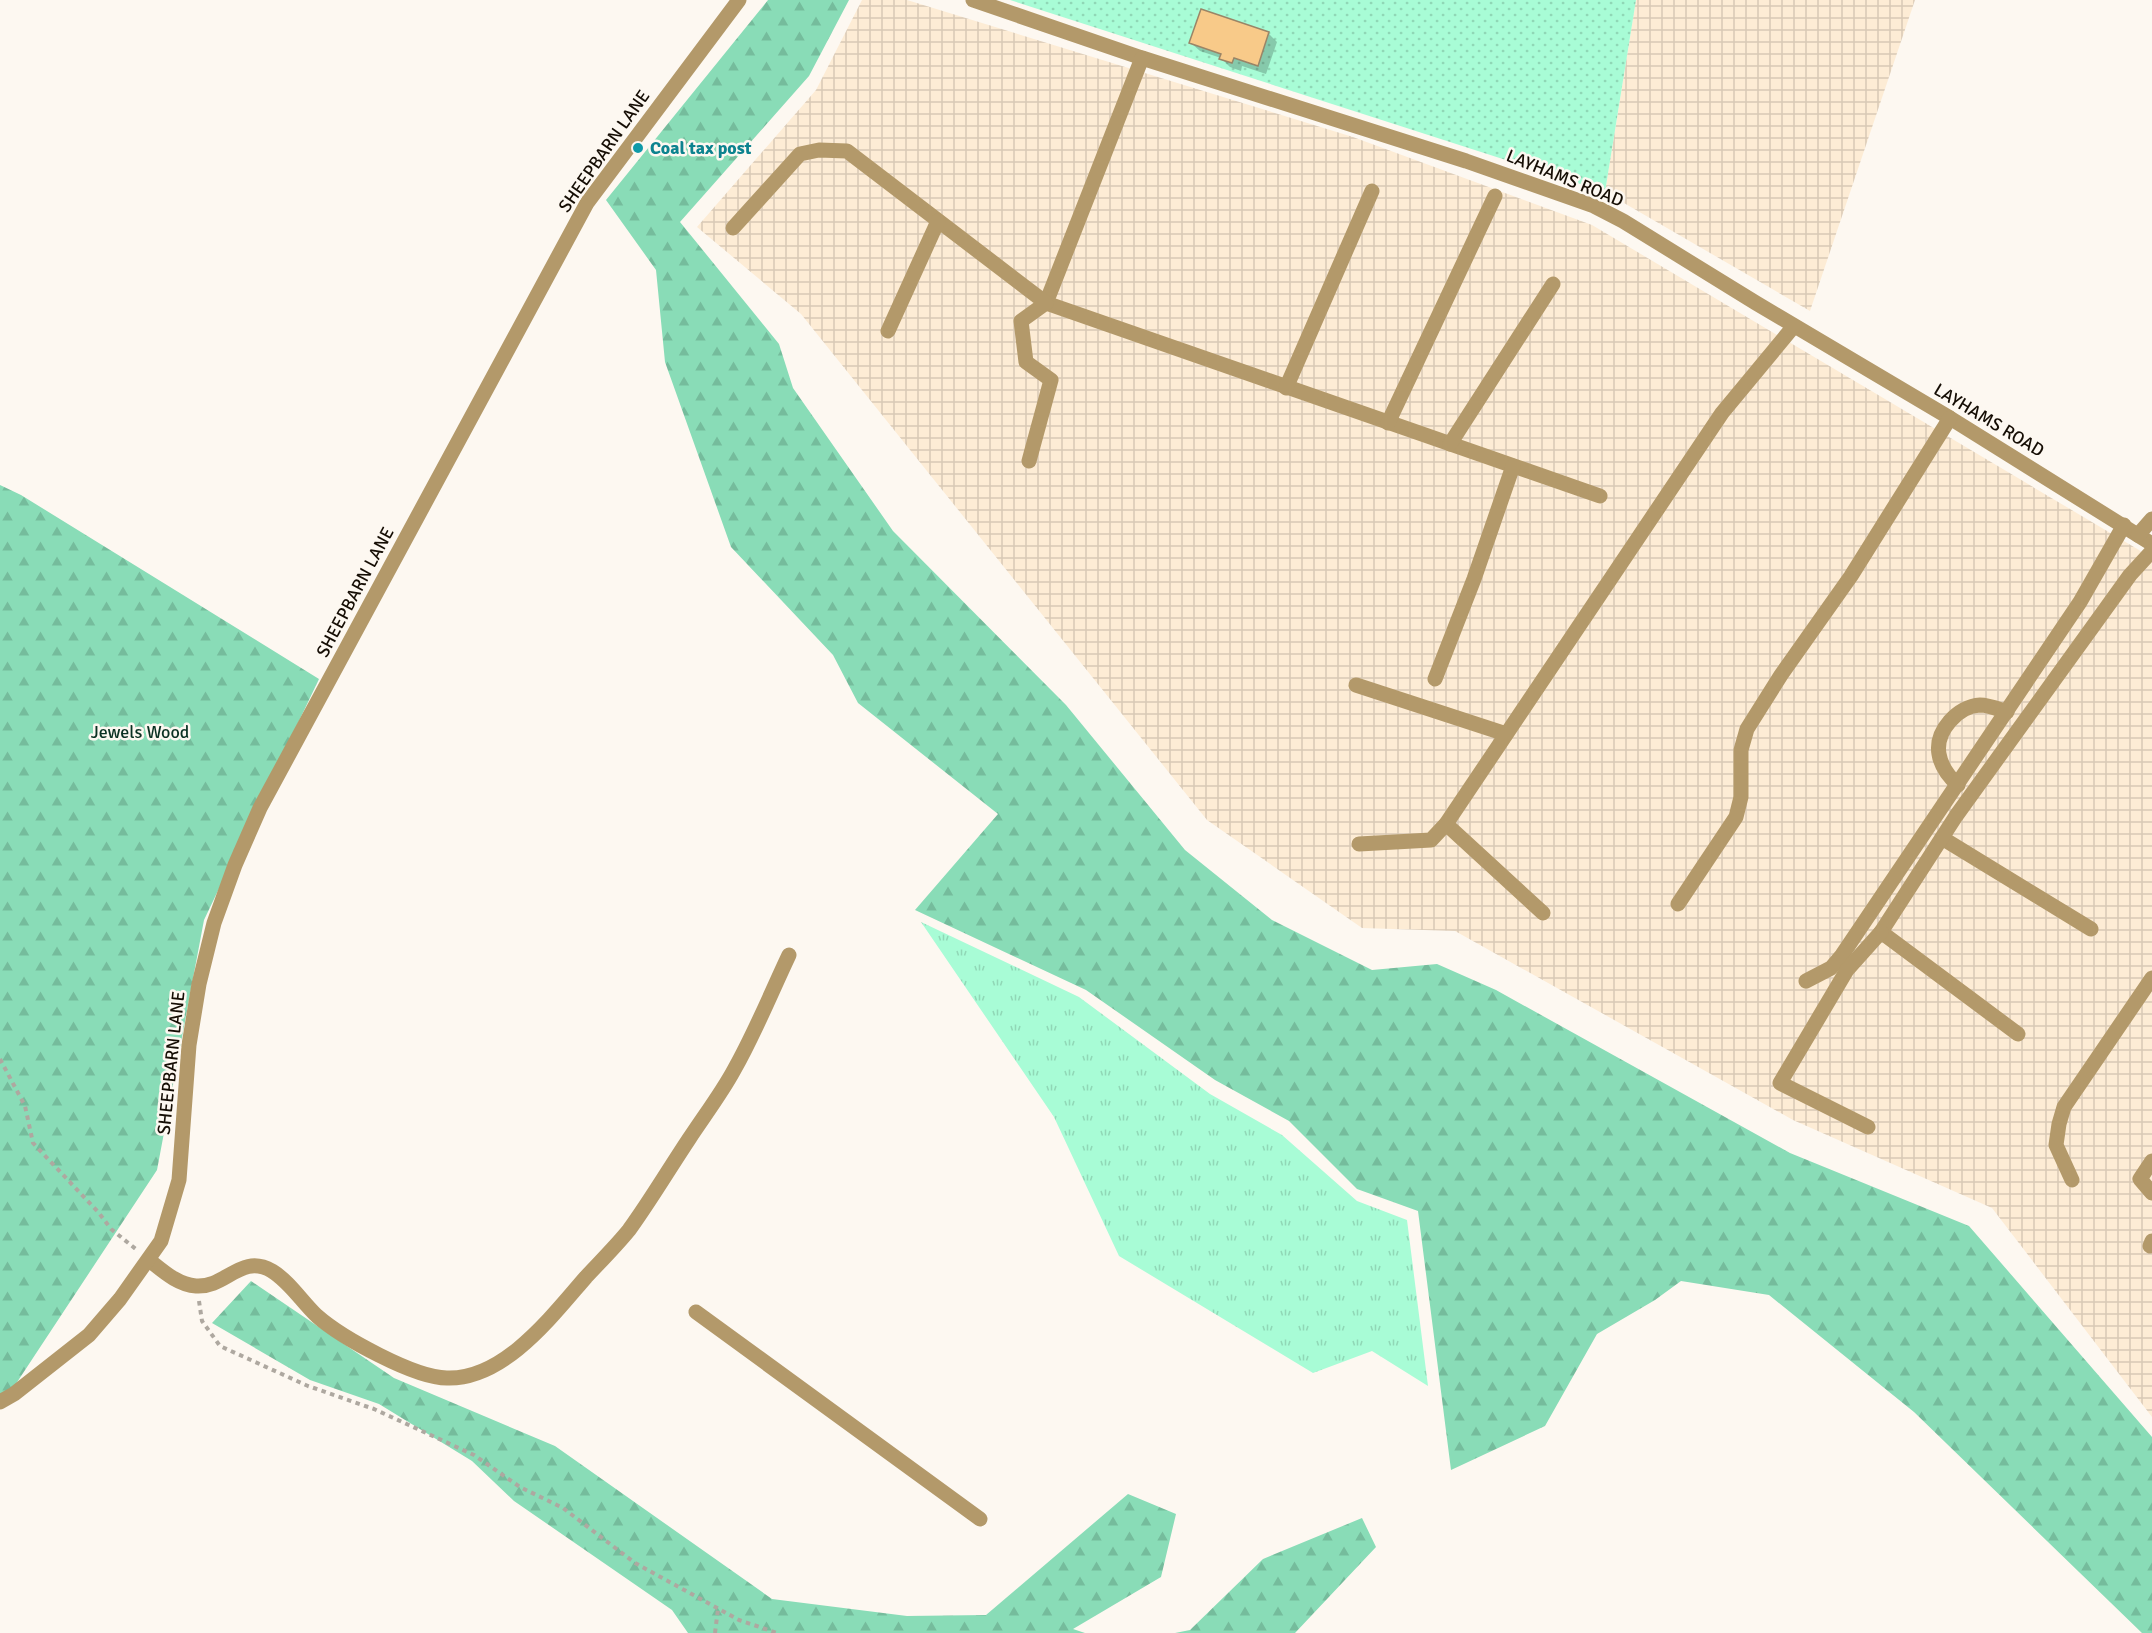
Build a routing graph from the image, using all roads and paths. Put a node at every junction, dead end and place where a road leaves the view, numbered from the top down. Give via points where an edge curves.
1 (739, 0) edge
2 (973, 0) edge
3 (1142, 58) junction
4 (1372, 191) dead end
5 (1495, 196) dead end
6 (938, 221) junction
7 (733, 228) dead end
8 (1553, 284) dead end
9 (1046, 303) junction
10 (1794, 326) junction
11 (888, 331) dead end
12 (1286, 388) junction
13 (1950, 418) junction
14 (1388, 423) junction
15 (1450, 444) junction
16 (1029, 461) dead end
17 (1513, 466) junction
18 (1600, 496) dead end
19 (2152, 519) edge
20 (2124, 525) junction
21 (2138, 535) junction
22 (2152, 544) edge
23 (2152, 551) edge
24 (1435, 679) dead end
25 (1356, 685) dead end
26 (2007, 712) junction
27 (1506, 734) junction
28 (1958, 785) junction
29 (1446, 824) junction
30 (1942, 838) junction
31 (1359, 844) dead end
32 (1678, 904) dead end
33 (1543, 913) dead end
34 (2091, 929) dead end
35 (1881, 932) junction
36 (789, 955) dead end
37 (2152, 978) edge
38 (1806, 981) dead end
39 (2018, 1034) dead end
40 (0, 1059) edge
41 (1868, 1127) dead end
42 (2152, 1161) edge
43 (2072, 1180) dead end
44 (2152, 1193) edge
45 (149, 1260) junction
46 (197, 1286) junction
47 (696, 1312) dead end
48 (0, 1402) edge
49 (980, 1519) dead end
50 (718, 1608) junction
51 (714, 1633) edge
52 (777, 1633) edge

1 - 45 street, SHEEPBARN LANE via 586,203 260,808 214,923 199,984 189,1045 179,1180 161,1241
2 - 3 street, LAYHAMS ROAD
3 - 9 street
3 - 10 street, LAYHAMS ROAD via 1594,206
4 - 12 street
5 - 14 street
6 - 7 street via 847,151 819,150 800,154
6 - 9 street
6 - 11 street
8 - 15 street
9 - 12 street
9 - 16 street via 1020,321 1026,362 1052,380
10 - 13 street, LAYHAMS ROAD
10 - 27 street via 1722,413
12 - 14 street
13 - 20 street, LAYHAMS ROAD
13 - 32 street via 1851,576 1747,729 1741,750 1742,797 1736,817
14 - 15 street
15 - 17 street
17 - 18 street
17 - 24 street
19 - 21 street
20 - 21 street, LAYHAMS ROAD
20 - 26 street via 2080,602
21 - 22 street, LAYHAMS ROAD
23 - 30 street via 2078,646
25 - 27 street
26 - 28 street
26 - 28 street via 1982,705 1970,707 1948,724 1938,752 1942,766
27 - 29 street
28 - 38 street via 1842,955 1831,968
29 - 31 street via 1431,840
29 - 33 street
30 - 34 street
30 - 35 street
35 - 39 street
35 - 41 street via 1847,970 1780,1083
36 - 46 street via 734,1071 628,1230 546,1323 494,1366 470,1377 446,1378 372,1352 319,1317 287,1282 261,1265 250,1265 217,1282
37 - 43 street via 2064,1107 2056,1145
40 - 45 path via 25,1106 33,1143 111,1229
42 - 44 street via 2140,1179
45 - 46 street via 175,1280
45 - 48 street, SHEEPBARN LANE via 89,1335
46 - 50 path via 202,1321 220,1346 474,1455 520,1487 563,1508 635,1563
47 - 49 street
50 - 51 path
50 - 52 path

